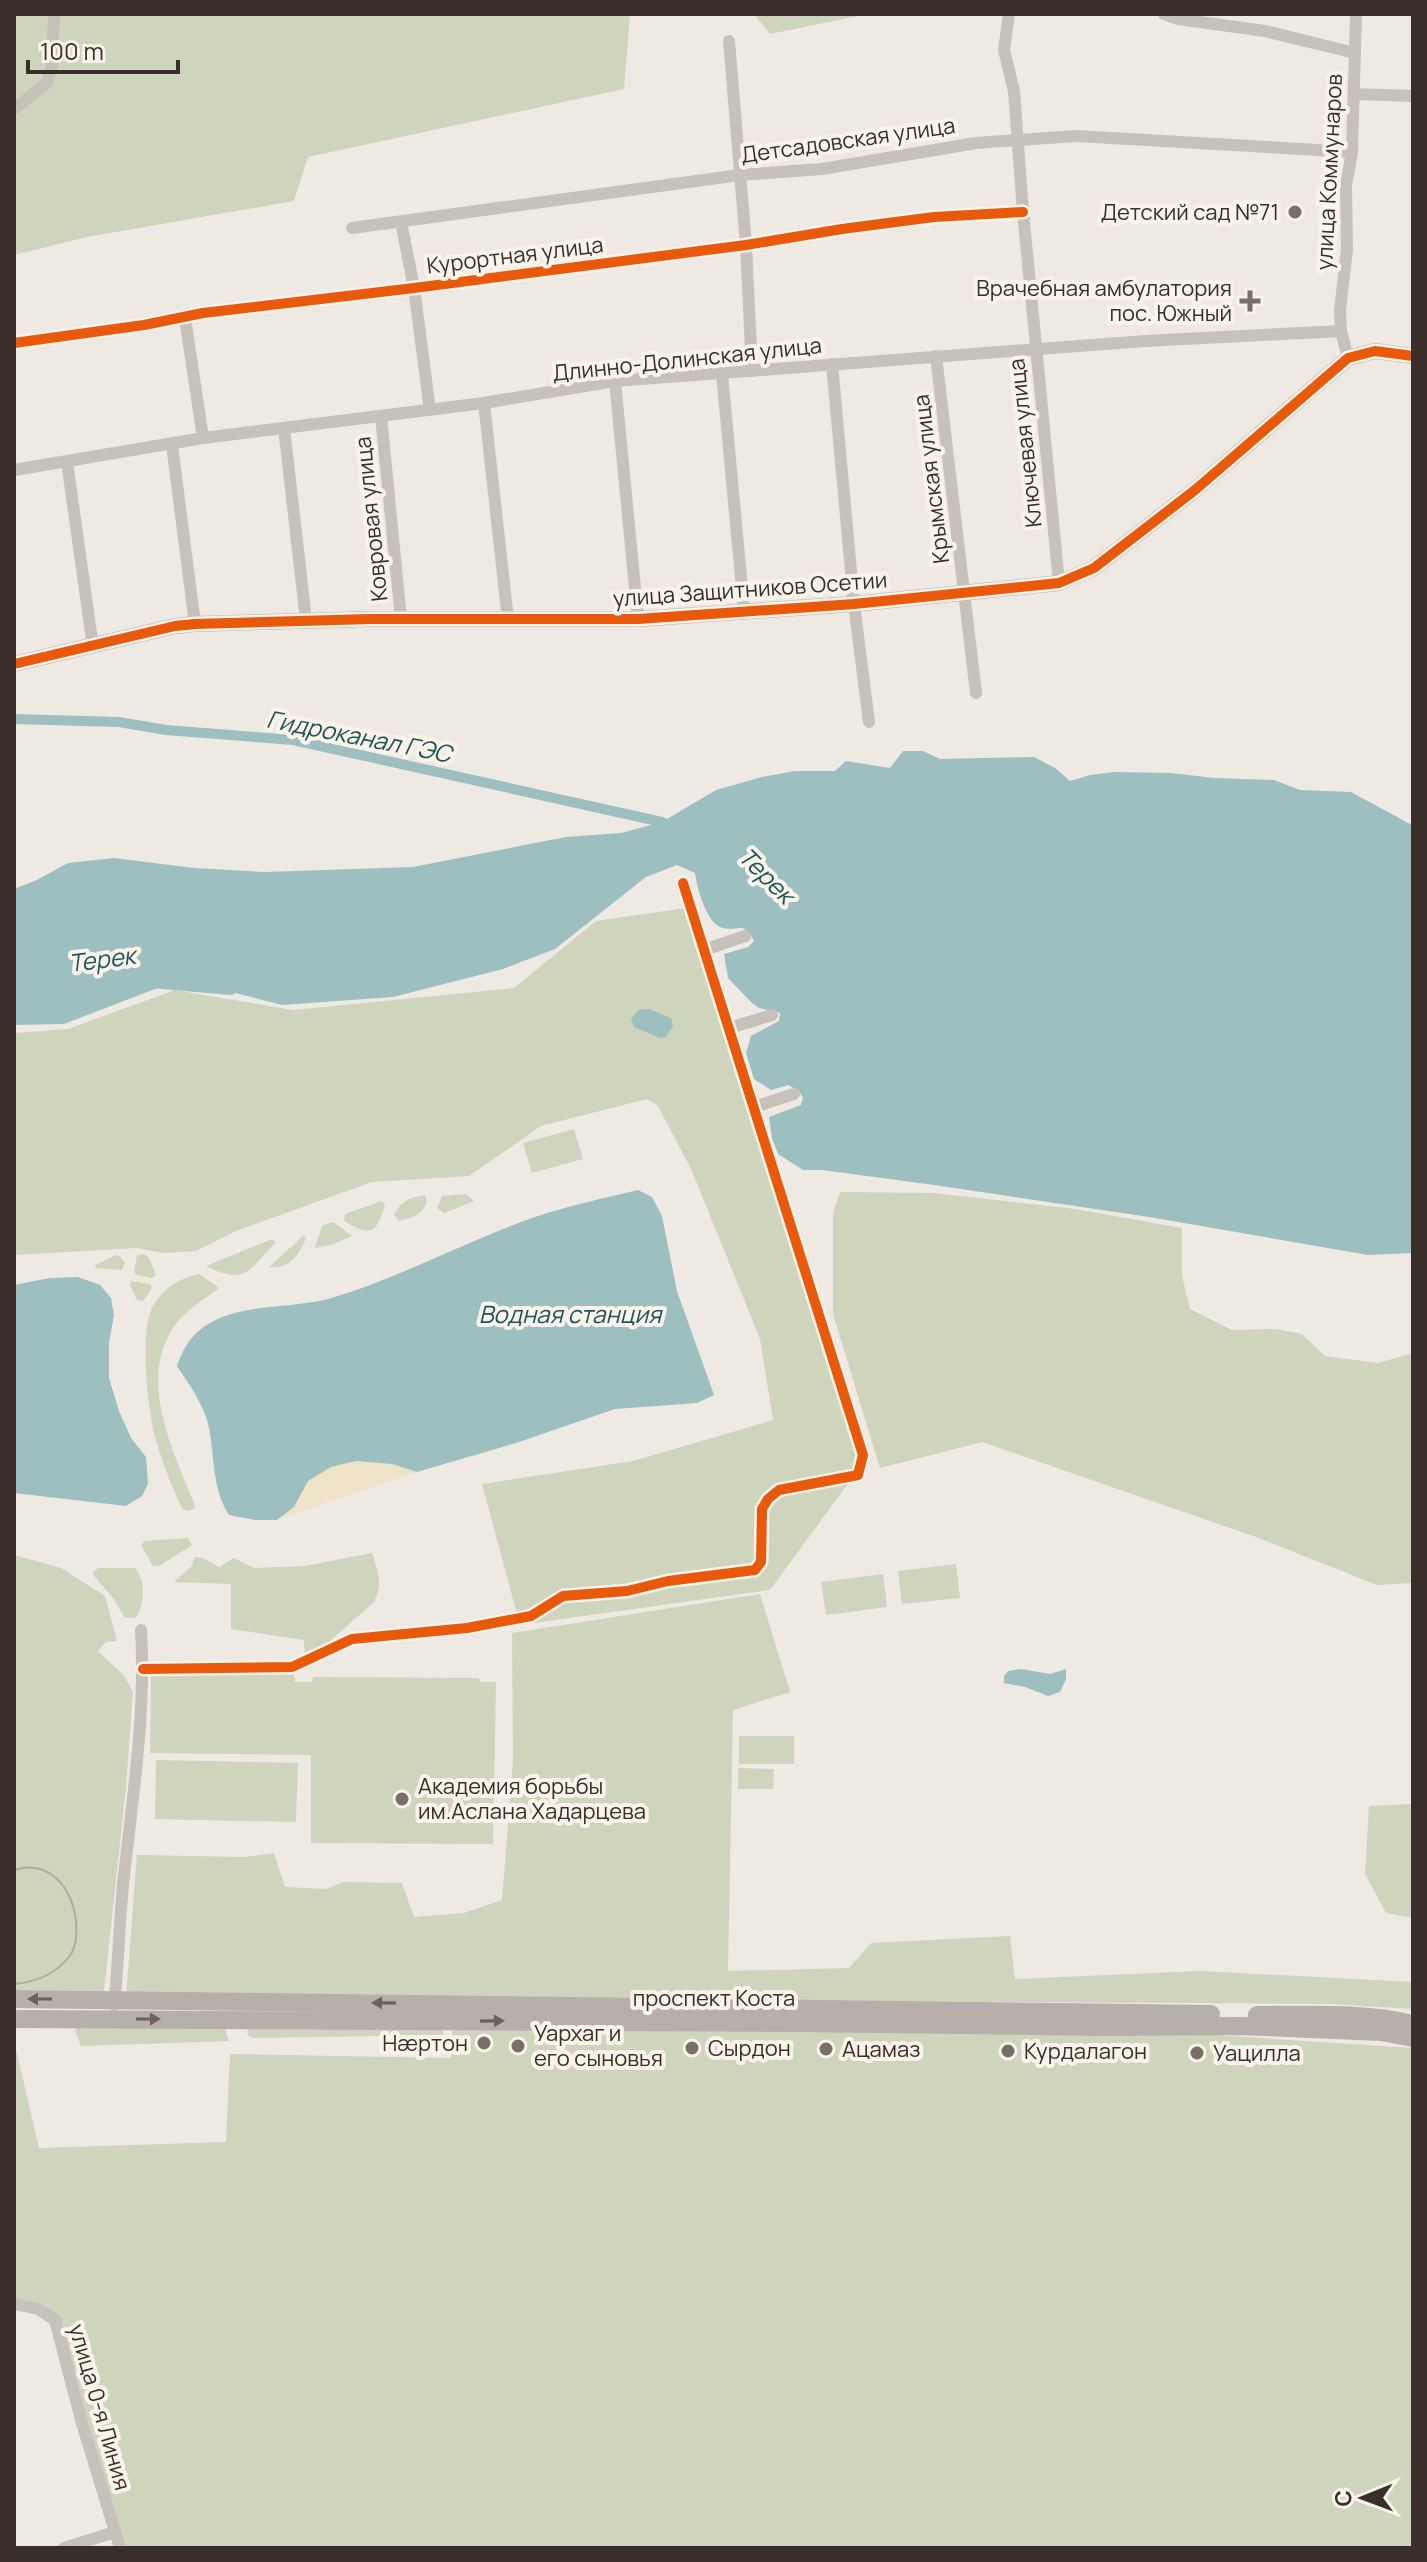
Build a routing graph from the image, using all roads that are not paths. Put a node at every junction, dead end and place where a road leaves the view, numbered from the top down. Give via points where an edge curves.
1 (54, 14) edge
2 (1009, 14) edge
3 (1164, 14) edge
4 (1356, 14) edge
5 (729, 41) dead end
6 (1355, 53) junction
7 (1354, 94) junction
8 (1413, 96) edge
9 (14, 109) edge
10 (1018, 141) junction
11 (1352, 152) junction
12 (740, 175) junction
13 (1023, 212) junction
14 (401, 222) junction
15 (352, 228) dead end
16 (746, 245) junction
17 (414, 288) junction
18 (185, 318) junction
19 (1341, 331) junction
20 (14, 343) edge
21 (1036, 350) junction
22 (936, 356) junction
23 (1413, 356) edge
24 (1348, 358) junction
25 (832, 364) junction
26 (752, 371) junction
27 (722, 373) junction
28 (615, 381) junction
29 (484, 403) junction
30 (430, 410) junction
31 (381, 416) junction
32 (284, 428) junction
33 (203, 438) junction
34 (172, 445) junction
35 (67, 462) junction
36 (14, 470) edge
37 (1059, 583) junction
38 (965, 593) junction
39 (854, 604) junction
40 (744, 610) junction
41 (401, 619) junction
42 (638, 619) junction
43 (306, 620) junction
44 (508, 620) junction
45 (195, 624) junction
46 (93, 647) junction
47 (14, 664) edge
48 (976, 693) dead end
49 (869, 722) dead end
50 (683, 883) dead end
51 (745, 936) dead end
52 (704, 950) junction
53 (772, 1015) dead end
54 (729, 1028) junction
55 (794, 1094) dead end
56 (754, 1107) junction
57 (141, 1630) dead end
58 (143, 1669) junction
59 (14, 1999) edge
60 (115, 1999) junction
61 (14, 2019) edge
62 (112, 2019) junction
63 (1413, 2024) edge
64 (1413, 2038) edge
65 (14, 2304) edge
66 (115, 2532) junction
67 (64, 2548) edge
68 (120, 2548) edge

1 - 9 street via 47,83
2 - 10 street, Ключевая улица via 1004,50
3 - 6 street
4 - 6 street, улица Коммунаров
5 - 12 street
6 - 7 street, улица Коммунаров
7 - 8 street
7 - 11 street, улица Коммунаров
10 - 11 street, Детсадовская улица via 1076,136
10 - 12 street, Детсадовская улица
10 - 13 street, Ключевая улица
11 - 19 street, улица Коммунаров
12 - 14 street, Детсадовская улица
12 - 16 street
13 - 16 street, Курортная улица via 934,217
13 - 21 street, Ключевая улица
14 - 15 street, Детсадовская улица
14 - 17 street
16 - 17 street, Курортная улица
16 - 26 street
17 - 18 street, Курортная улица
17 - 30 street
18 - 20 street, Курортная улица
18 - 33 street
19 - 21 street, Длинно-Долинская улица
19 - 24 street
21 - 22 street, Длинно-Долинская улица
21 - 37 street, Ключевая улица
22 - 25 street, Длинно-Долинская улица
22 - 38 street, Крымская улица
23 - 24 street via 1375,351
24 - 37 street, улица Защитников Осетии via 1170,509 1094,568
25 - 26 street, Длинно-Долинская улица
25 - 39 street
26 - 27 street, Длинно-Долинская улица
27 - 28 street, Длинно-Долинская улица
27 - 40 street
28 - 29 street, Длинно-Долинская улица
28 - 42 street
29 - 30 street, Длинно-Долинская улица
29 - 44 street
30 - 31 street, Длинно-Долинская улица
31 - 32 street, Длинно-Долинская улица
31 - 41 street, Ковровая улица
32 - 33 street, Длинно-Долинская улица
32 - 43 street
33 - 34 street, Длинно-Долинская улица
34 - 35 street, Длинно-Долинская улица
34 - 45 street
35 - 36 street, Длинно-Долинская улица
35 - 46 street
37 - 38 street, улица Защитников Осетии
38 - 39 street, улица Защитников Осетии
38 - 48 street, Крымская улица
39 - 40 street, улица Защитников Осетии
39 - 49 street
40 - 42 street, улица Защитников Осетии
41 - 43 street, улица Защитников Осетии
41 - 44 street, улица Защитников Осетии
42 - 44 street, улица Защитников Осетии
43 - 45 street, улица Защитников Осетии
45 - 46 street, улица Защитников Осетии
46 - 47 street, улица Защитников Осетии
50 - 52 street
51 - 52 street
52 - 54 street
53 - 54 street
54 - 56 street
55 - 56 street
56 - 58 street via 863,1455 858,1475 779,1490 768,1499 762,1509 761,1562 755,1570 563,1596 531,1616 467,1628 352,1639 292,1667
57 - 58 street
58 - 60 street
60 -> 59 main road, проспект Коста
60 - 62 street
63 -> 60 main road, проспект Коста via 1351,2016
61 - 62 main road, проспект Коста
62 -> 64 main road, проспект Коста via 1241,2026
65 - 66 street, улица 0-я Линия via 38,2309 55,2320
66 - 67 street
66 - 68 street, улица 0-я Линия

